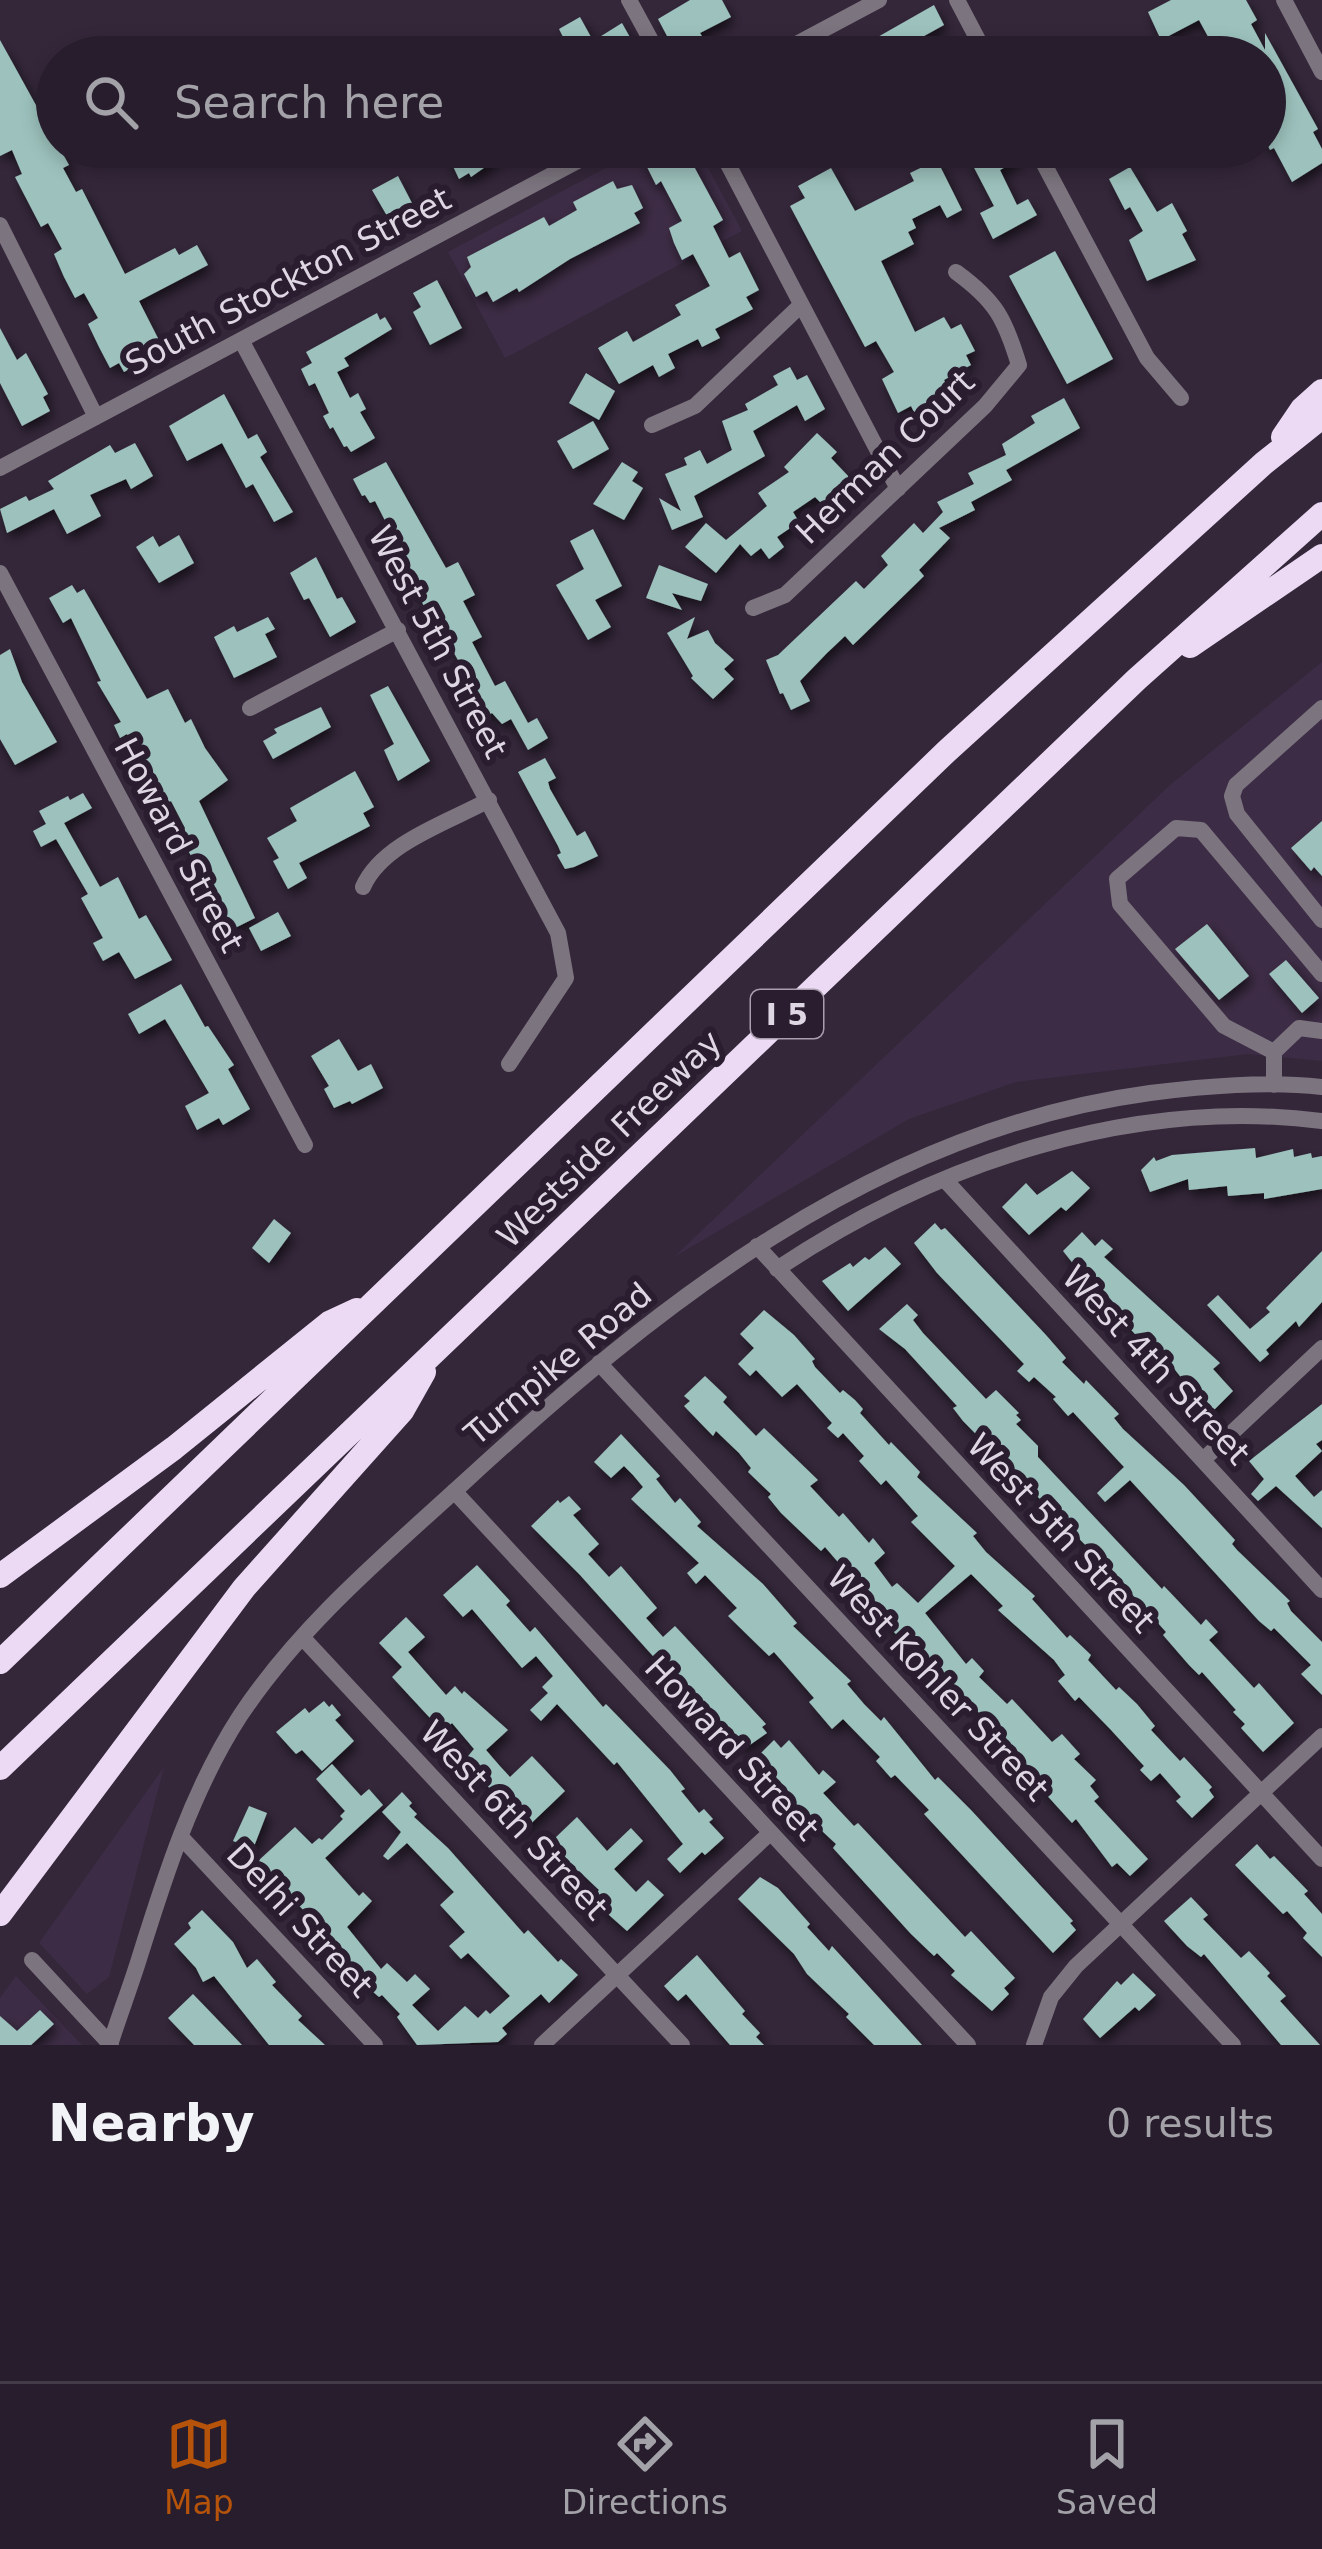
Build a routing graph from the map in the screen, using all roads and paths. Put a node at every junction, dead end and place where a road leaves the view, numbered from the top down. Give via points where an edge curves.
1 (629, 0) edge
2 (879, 0) edge
3 (957, 0) edge
4 (1283, 0) edge
5 (649, 36) edge
6 (811, 36) edge
7 (976, 36) edge
8 (1322, 72) edge
9 (565, 168) edge
10 (730, 168) edge
11 (1046, 168) edge
12 (0, 225) edge
13 (956, 272) dead end
14 (801, 305) junction
15 (241, 340) junction
16 (1322, 391) edge
17 (1181, 398) dead end
18 (1322, 416) edge
19 (96, 417) junction
20 (652, 425) dead end
21 (1264, 463) junction
22 (0, 468) edge
23 (898, 488) junction
24 (1322, 514) edge
25 (1322, 556) edge
26 (0, 573) edge
27 (752, 608) dead end
28 (398, 630) junction
29 (1137, 679) junction
30 (250, 708) dead end
31 (1322, 708) edge
32 (489, 800) junction
33 (363, 886) dead end
34 (1322, 920) edge
35 (1322, 974) edge
36 (1322, 1031) edge
37 (1274, 1052) junction
38 (509, 1064) dead end
39 (1274, 1085) junction
40 (1322, 1087) edge
41 (1322, 1120) edge
42 (305, 1145) dead end
43 (946, 1180) junction
44 (757, 1246) junction
45 (777, 1269) junction
46 (376, 1302) junction
47 (1322, 1348) edge
48 (437, 1349) junction
49 (598, 1363) junction
50 (1203, 1460) junction
51 (454, 1490) junction
52 (0, 1576) edge
53 (1322, 1590) edge
54 (302, 1636) junction
55 (0, 1662) edge
56 (1322, 1736) edge
57 (0, 1768) edge
58 (1261, 1793) junction
59 (770, 1833) junction
60 (181, 1837) junction
61 (1322, 1859) edge
62 (0, 1914) edge
63 (1121, 1924) junction
64 (32, 1960) dead end
65 (617, 1975) junction
66 (111, 2045) edge
67 (375, 2045) edge
68 (542, 2045) edge
69 (682, 2045) edge
70 (968, 2045) edge
71 (1034, 2045) edge
72 (1233, 2045) edge

1 - 5 street
2 - 6 street
3 - 7 street
4 - 8 street
9 - 15 street, South Stockton Street
10 - 14 street
11 - 17 street via 1147,358
12 - 19 street
13 - 23 street, Herman Court via 987,295 1019,365
14 - 20 street via 695,406
14 - 23 street
15 - 19 street, South Stockton Street
15 - 28 street, West 5th Street
16 - 21 highway
18 - 21 highway, Westside Freeway / I 5
19 - 22 street, South Stockton Street
21 - 46 highway, Westside Freeway / I 5 via 947,751
23 - 27 street, Herman Court via 785,595
24 - 29 highway, Westside Freeway / I 5
25 - 29 highway
26 - 42 street, Howard Street
28 - 30 street
28 - 32 street, West 5th Street
29 - 48 highway, Westside Freeway / I 5
31 - 34 street via 1232,796 1237,814
32 - 33 street via 398,849
32 - 38 street, West 5th Street via 558,933 566,978
35 - 37 street via 1201,830 1176,828 1117,879 1120,904 1224,1026
36 - 37 street via 1299,1028
37 - 39 street
39 - 40 street, Turnpike Road
39 - 44 street, Turnpike Road via 1145,1094 1015,1122 899,1165
41 - 43 street via 1218,1115 1121,1126
43 - 45 street
43 - 50 street, West 4th Street
44 - 45 street, West 5th Street
44 - 49 street, Turnpike Road
45 - 58 street, West 5th Street
46 - 52 highway via 329,1323
46 - 55 highway, Westside Freeway / I 5
47 - 50 street
48 - 57 highway, Westside Freeway / I 5
48 - 62 highway via 402,1412 244,1588
49 - 51 street, Turnpike Road
49 - 63 street, West Kohler Street
50 - 53 street, West 4th Street
51 - 54 street, Turnpike Road
51 - 59 street, Howard Street
54 - 60 street, Turnpike Road via 236,1722
54 - 65 street, West 6th Street
56 - 58 street
58 - 61 street, West 5th Street
58 - 63 street
59 - 65 street
59 - 70 street, Howard Street
60 - 66 street, Turnpike Road
60 - 67 street, Delhi Street
63 - 71 street via 1060,1984
63 - 72 street, West Kohler Street
64 - 66 street
65 - 68 street
65 - 69 street, West 6th Street

